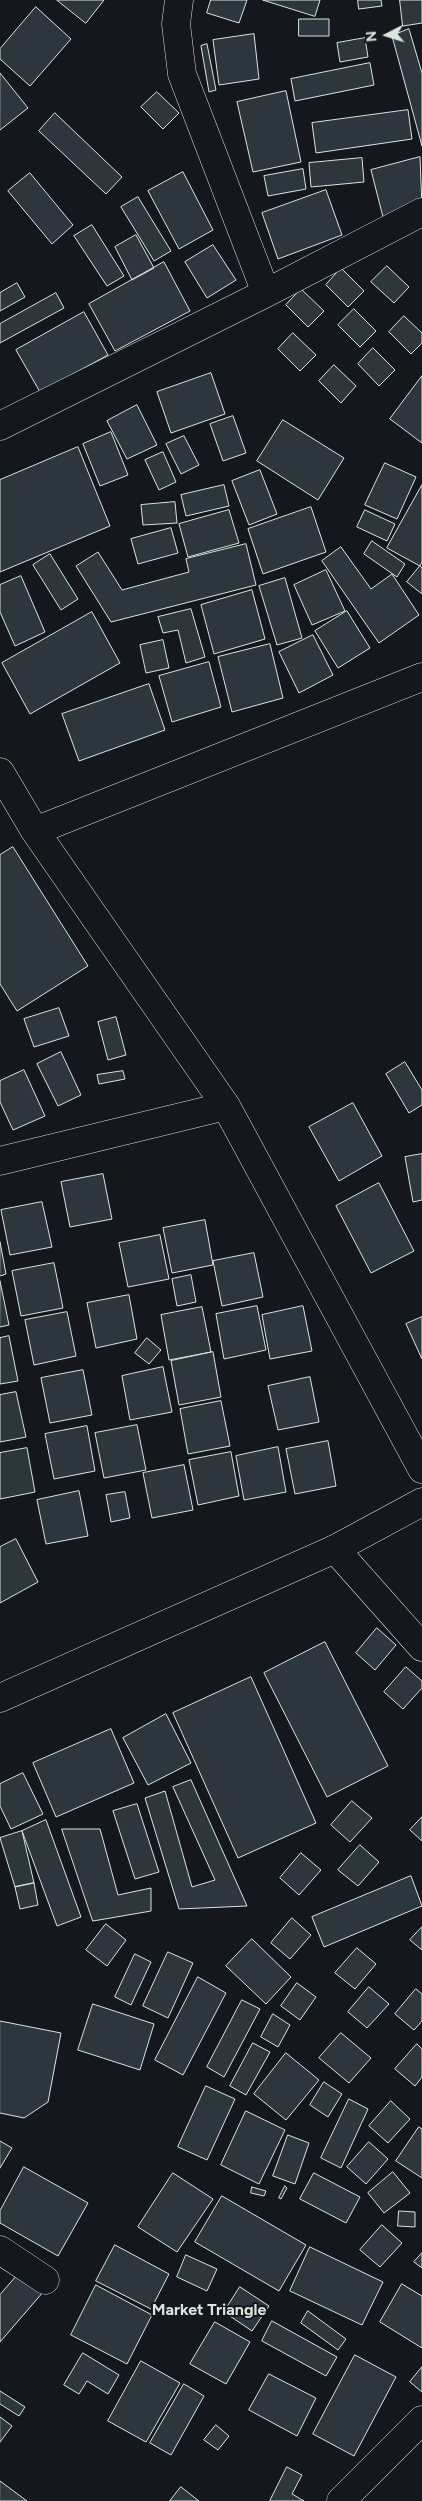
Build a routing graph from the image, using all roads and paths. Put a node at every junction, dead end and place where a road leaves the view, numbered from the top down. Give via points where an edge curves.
1 (179, 0) edge
2 (422, 212) edge
3 (266, 293) junction
4 (0, 426) edge
5 (422, 677) edge
6 (0, 772) edge
7 (35, 831) junction
8 (226, 1106) junction
9 (0, 1161) edge
10 (422, 1469) edge
11 (422, 1502) edge
12 (335, 1548) junction
13 (422, 1647) edge
14 (0, 1698) edge
15 (0, 2250) edge
16 (45, 2280) dead end
17 (422, 2420) edge
18 (341, 2501) edge

1 - 3 street via 176,24 182,74
2 - 3 street
3 - 4 street
5 - 7 street
6 - 7 street
7 - 8 street
8 - 9 street
8 - 10 street
11 - 12 street
12 - 13 street
12 - 14 street
15 - 16 street
17 - 18 street

